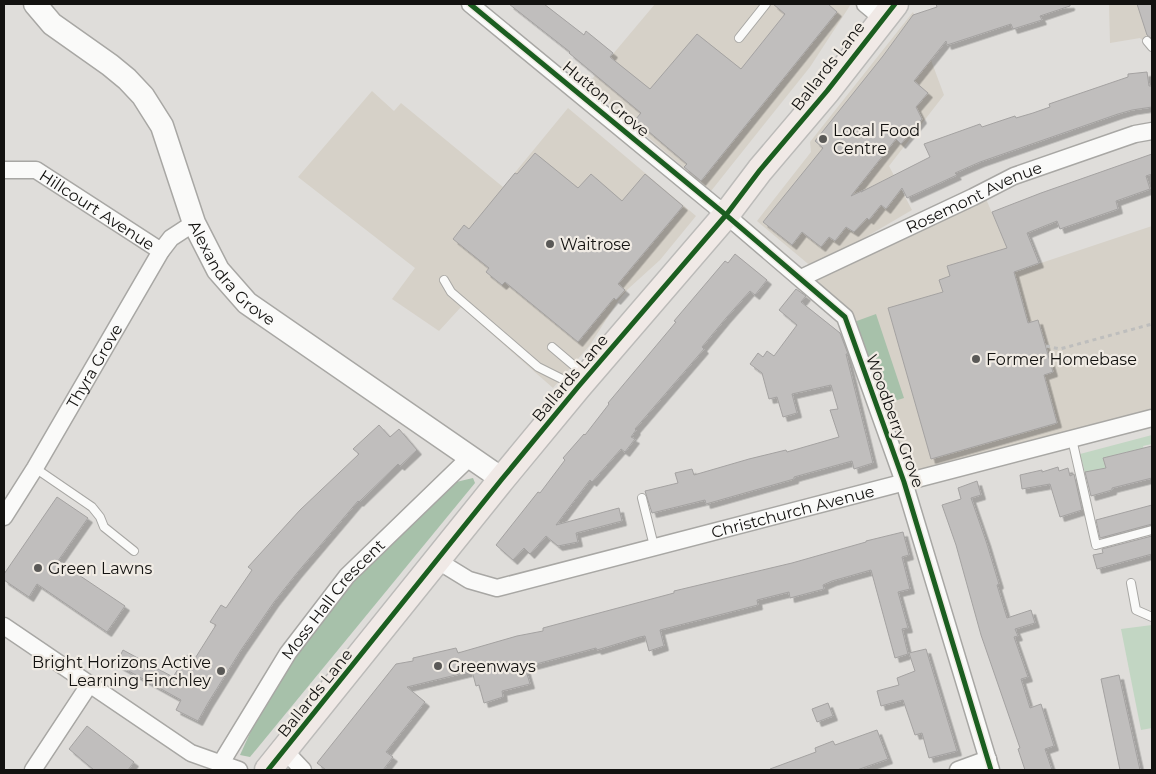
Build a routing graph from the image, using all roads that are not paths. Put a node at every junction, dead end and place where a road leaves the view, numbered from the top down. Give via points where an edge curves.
1 (35, 4) edge
2 (470, 4) edge
3 (766, 4) edge
4 (881, 9) edge
5 (739, 38) dead end
6 (1152, 131) edge
7 (4, 170) edge
8 (726, 215) junction
9 (194, 223) junction
10 (161, 251) junction
11 (801, 278) junction
12 (444, 280) dead end
13 (552, 347) dead end
14 (582, 382) junction
15 (1152, 418) edge
16 (1072, 440) junction
17 (470, 457) junction
18 (35, 468) junction
19 (502, 479) junction
20 (904, 482) junction
21 (642, 498) dead end
22 (4, 517) edge
23 (1152, 530) edge
24 (654, 546) junction
25 (134, 551) dead end
26 (438, 561) junction
27 (1131, 583) dead end
28 (1152, 617) edge
29 (4, 626) edge
30 (89, 685) junction
31 (285, 751) junction
32 (221, 763) junction
33 (990, 765) edge
34 (33, 770) edge
35 (239, 770) edge
36 (268, 770) edge
37 (304, 770) edge
38 (958, 770) edge

1 - 9 street, Alexandra Grove via 52,24 110,65 143,96 162,126
2 - 8 street, Hutton Grove
3 - 5 lane
4 - 8 main road, Ballards Lane via 827,91
6 - 11 street, Rosemont Avenue via 1134,134 1014,176
7 - 10 street, Hillcourt Avenue via 36,170
8 - 11 street, Woodberry Grove
8 - 14 main road, Ballards Lane
9 - 10 street, Thyra Grove via 171,238
9 - 17 street, Alexandra Grove via 218,270 247,303
10 - 18 street, Thyra Grove
11 - 20 street, Woodberry Grove via 845,316
12 - 14 lane via 451,292 538,366
13 - 14 lane
14 - 19 main road, Ballards Lane
15 - 16 street, Christchurch Avenue
16 - 20 street, Christchurch Avenue
16 - 23 lane via 1096,545
17 - 19 street, Alexandra Grove
17 - 32 street, Moss Hall Crescent via 347,576 288,653
18 - 22 street, Thyra Grove
18 - 25 lane via 92,507 104,527
19 - 26 main road, Ballards Lane
20 - 24 street, Christchurch Avenue
20 - 33 street, Woodberry Grove
21 - 24 lane
24 - 26 street, Christchurch Avenue via 497,588 469,580
26 - 31 main road, Ballards Lane
27 - 28 lane via 1136,610
29 - 30 street
30 - 32 street via 191,753
30 - 34 street
31 - 36 main road, Ballards Lane
31 - 37 street
32 - 35 street
33 - 38 street

